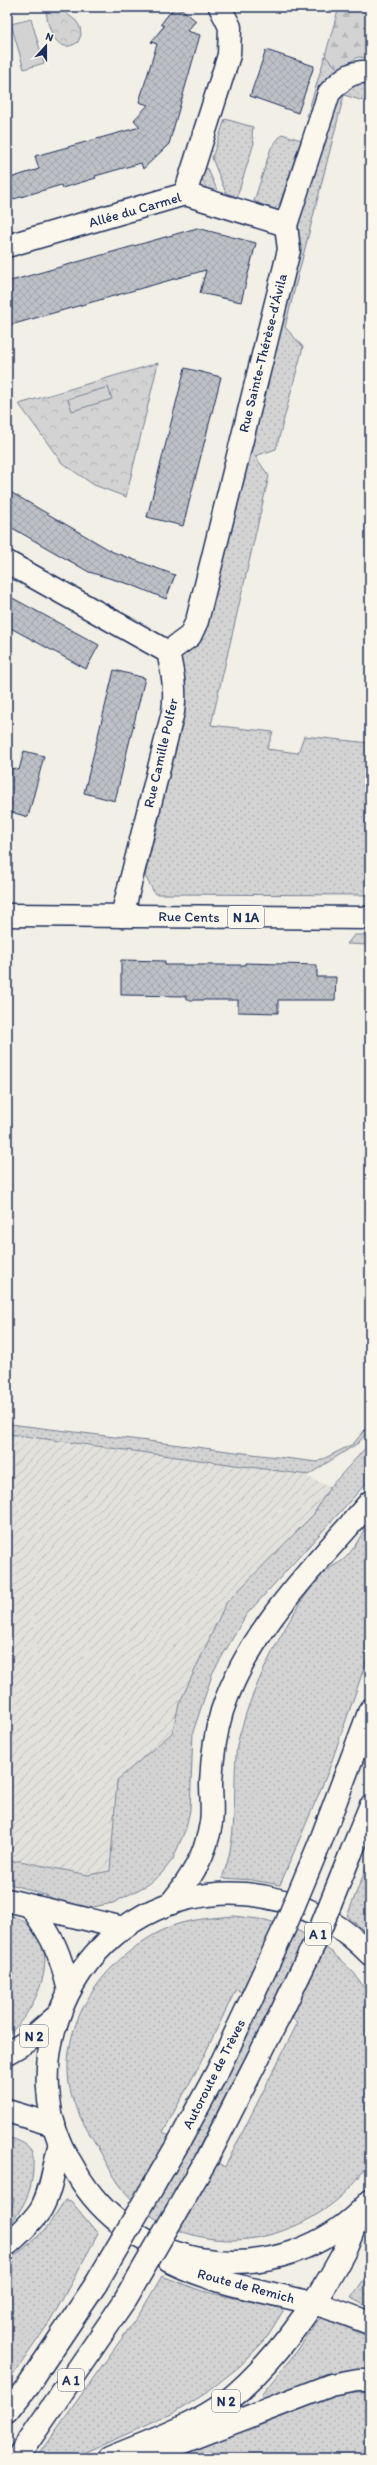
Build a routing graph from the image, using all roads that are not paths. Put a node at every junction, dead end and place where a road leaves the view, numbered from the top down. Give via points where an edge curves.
1 (220, 7) edge
2 (370, 72) edge
3 (185, 194) junction
4 (286, 225) junction
5 (7, 246) edge
6 (7, 562) edge
7 (168, 652) junction
8 (7, 915) edge
9 (122, 916) junction
10 (370, 918) edge
11 (370, 1502) edge
12 (370, 1710) edge
13 (370, 1807) edge
14 (7, 1900) edge
15 (171, 1903) junction
16 (31, 1906) junction
17 (123, 1928) junction
18 (370, 1954) edge
19 (69, 1991) junction
20 (58, 2015) junction
21 (7, 2053) edge
22 (7, 2111) edge
23 (57, 2134) junction
24 (364, 2208) edge
25 (130, 2231) junction
26 (7, 2245) edge
27 (312, 2303) junction
28 (370, 2323) edge
29 (370, 2380) edge
30 (7, 2412) edge
31 (17, 2458) edge
32 (109, 2458) edge
33 (122, 2458) edge

1 - 3 main road via 230,27 229,55
2 - 4 main road, Rue Sainte-Thérèse-d'Ávila via 358,71 342,79 329,93
3 - 4 main road, Allée du Carmel
3 - 5 main road, Allée du Carmel
4 - 7 main road, Rue Sainte-Thérèse-d'Ávila via 289,250 197,621 190,636
6 - 7 main road
7 - 9 main road, Rue Camille Polfer via 175,686 173,712
8 - 9 main road, Rue Cents / N 1A
9 - 10 main road, Rue Cents / N 1A
11 - 15 main road via 286,1598 244,1662 222,1711 215,1742 211,1821 207,1842 191,1878
12 - 30 main road, Autoroute de Trèves / A 1, bridge via 284,1929 179,2142 96,2284 27,2387
13 - 31 main road, A 1, bridge via 315,1942 208,2157 124,2302
14 - 16 main road
15 - 17 main road
15 - 18 main road via 203,1895 235,1893 268,1896 299,1905 328,1919 354,1938
16 - 17 main road
16 - 19 main road via 52,1937 62,1960
17 - 19 main road via 97,1952
19 - 20 main road
20 - 21 main road, N 2 via 28,2041
20 - 23 main road via 51,2042 48,2070 49,2098
22 - 23 main road
23 - 25 main road via 88,2192
23 - 26 main road via 48,2192 41,2208 30,2224
24 - 25 main road via 334,2233 307,2248 278,2257 247,2262 216,2262 186,2256 157,2246
24 - 27 main road, N 2 via 344,2253
25 - 27 main road, Route de Remich via 161,2257 196,2274
27 - 28 main road, Route de Remich
27 - 32 main road, N 2 via 275,2353 226,2401 173,2432
29 - 33 main road, N 2 via 331,2385 170,2447

